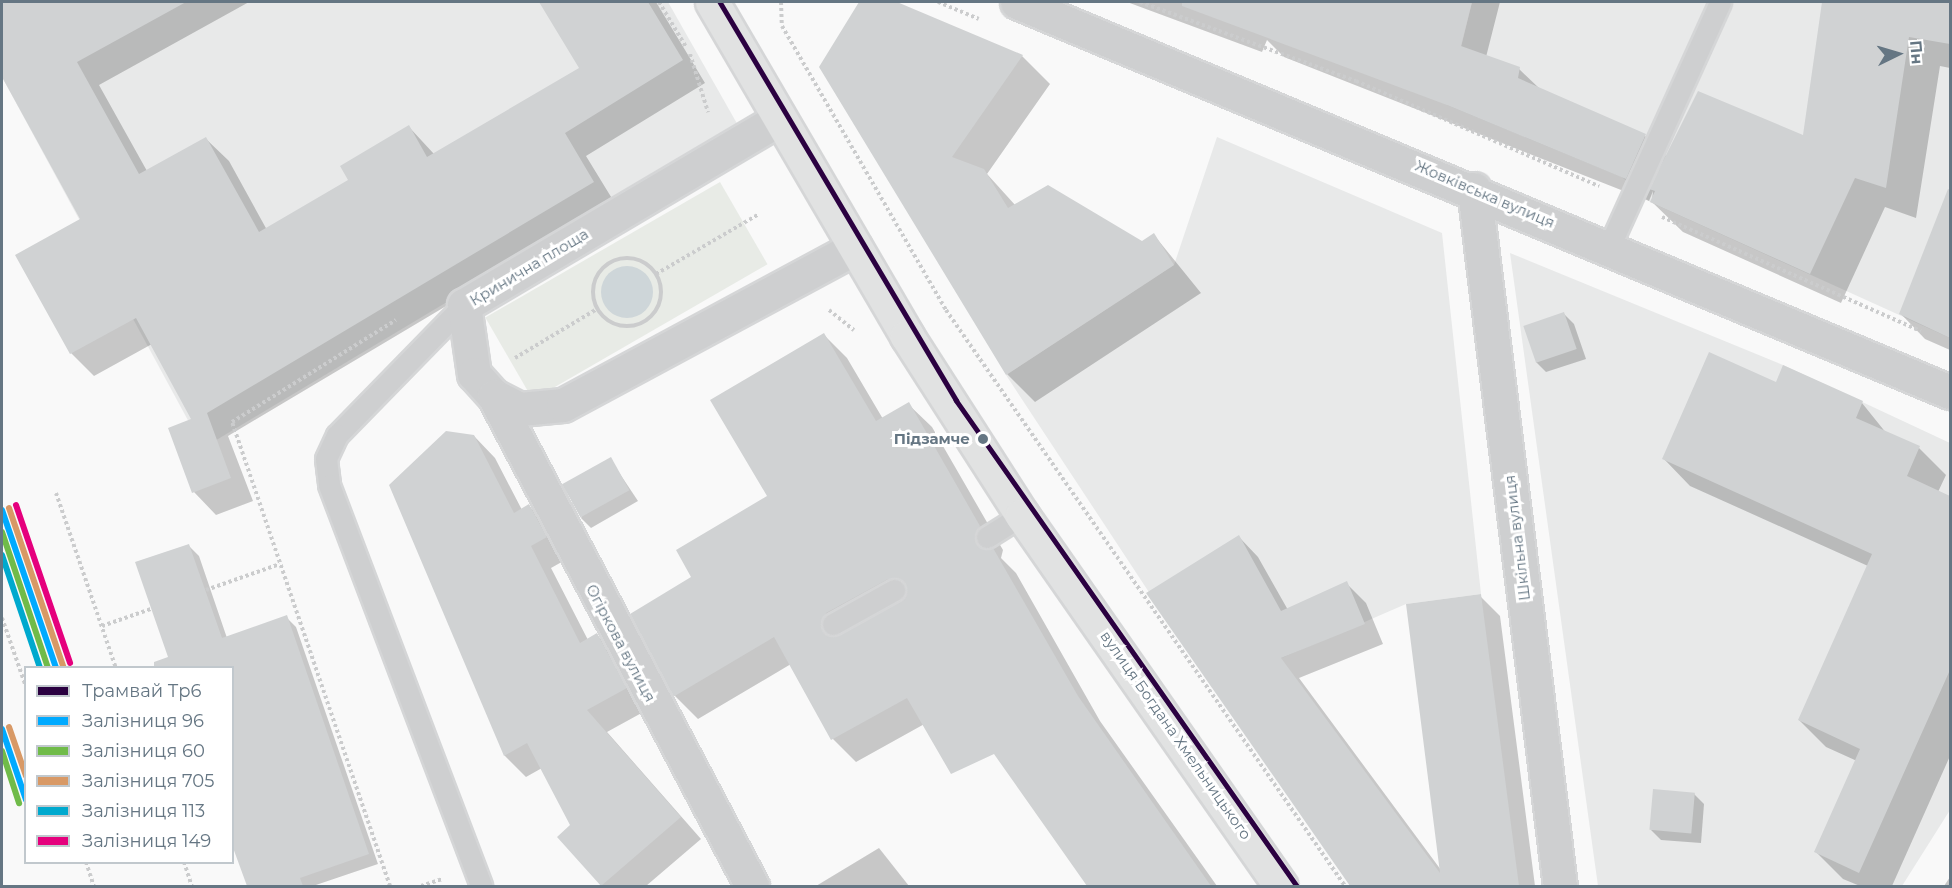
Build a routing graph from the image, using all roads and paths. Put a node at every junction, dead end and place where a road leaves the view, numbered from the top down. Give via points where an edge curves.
1 (659, 2) edge
2 (712, 2) edge
3 (781, 2) edge
4 (1017, 2) edge
5 (1140, 2) edge
6 (1719, 2) edge
7 (710, 119) dead end
8 (780, 119) junction
9 (1474, 189) junction
10 (1633, 201) junction
11 (759, 214) dead end
12 (1609, 247) junction
13 (855, 248) junction
14 (656, 274) junction
15 (465, 305) junction
16 (597, 309) junction
17 (406, 314) dead end
18 (1929, 335) dead end
19 (486, 388) junction
20 (1950, 392) edge
21 (56, 494) dead end
22 (1022, 515) junction
23 (987, 537) dead end
24 (280, 564) junction
25 (206, 590) dead end
26 (894, 590) dead end
27 (151, 609) dead end
28 (2, 618) edge
29 (833, 624) dead end
30 (102, 627) junction
31 (115, 666) edge
32 (24, 681) edge
33 (87, 864) edge
34 (185, 864) edge
35 (94, 886) edge
36 (192, 886) edge
37 (390, 886) edge
38 (482, 886) edge
39 (752, 886) edge
40 (1281, 886) edge
41 (1345, 886) edge
42 (1560, 886) edge

1 - 7 path via 692,56
2 - 8 main road, вулиця Богдана Хмельницького
3 - 41 path via 782,26 946,310
4 - 9 street, Жовківська вулиця
5 - 10 path via 1356,81
6 - 10 lane
8 - 13 main road, вулиця Богдана Хмельницького
8 - 15 street, Кринична площа
9 - 12 street, Жовківська вулиця
9 - 42 street, Шкільна вулиця
10 - 12 lane
10 - 18 path
11 - 14 path
12 - 20 street, Жовківська вулиця
13 - 19 street via 563,405 520,409
13 - 22 main road, вулиця Богдана Хмельницького
14 - 16 path via 633,257 609,261 593,288
14 - 16 path via 660,303 645,322 613,324
15 - 19 street, Кринична площа via 468,353
15 - 38 lane via 337,435 326,459 329,485
16 - 19 path
17 - 24 path via 233,418
19 - 39 street, Огіркова вулиця
21 - 30 path
22 - 23 lane
22 - 40 main road, вулиця Богдана Хмельницького
24 - 25 path
24 - 37 path
26 - 29 lane
27 - 30 path
28 - 32 path
30 - 31 path
33 - 35 path
34 - 36 path

